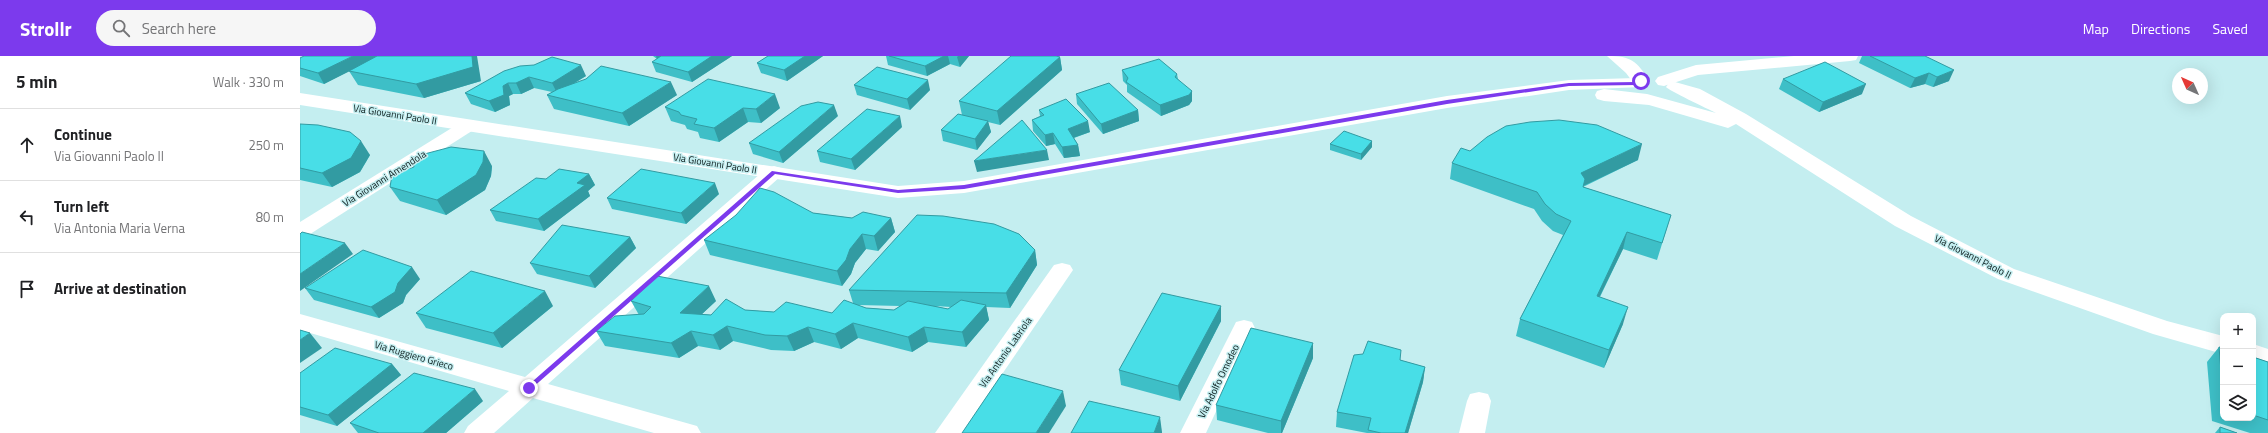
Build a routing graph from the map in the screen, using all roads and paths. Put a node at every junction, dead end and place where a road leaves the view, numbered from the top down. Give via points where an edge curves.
1 (1616, 56) edge
2 (1850, 56) edge
3 (1639, 82) junction
4 (1670, 84) junction
5 (1533, 89) junction
6 (300, 99) edge
7 (1652, 102) junction
8 (468, 125) junction
9 (1765, 135) junction
10 (774, 172) junction
11 (300, 231) edge
12 (1062, 270) dead end
13 (300, 322) edge
14 (1244, 328) dead end
15 (2220, 344) edge
16 (2256, 355) edge
17 (2268, 358) edge
18 (529, 388) junction
19 (1479, 401) dead end
20 (477, 433) edge
21 (688, 433) edge
22 (948, 433) edge
23 (1193, 433) edge
24 (1472, 433) edge

1 - 3 street via 1632,68
2 - 4 street via 1696,70
3 - 4 street, Via Giovanni Paolo II via 1652,79
3 - 5 street, Via Giovanni Paolo II via 1569,84
3 - 7 street via 1634,90 1639,97
4 - 7 street via 1680,94 1675,100
4 - 9 street, Via Giovanni Paolo II via 1693,93
5 - 7 street, Via Giovanni Paolo II via 1585,92
5 - 10 street, Via Giovanni Paolo II via 1439,103 964,187 898,192
6 - 8 street, Via Giovanni Paolo II
7 - 9 street, Via Giovanni Paolo II via 1746,126
8 - 10 street, Via Giovanni Paolo II
8 - 11 street, Via Giovanni Amendola
9 - 15 street, Via Giovanni Paolo II via 1903,221 2006,274 2161,328
10 - 18 street
12 - 22 street, Via Antonio Labriola
13 - 18 street, Via Ruggiero Grieco
14 - 23 street, Via Adolfo Omodeo
16 - 17 street
18 - 20 street
18 - 21 street, Via Ruggiero Grieco
19 - 24 street

